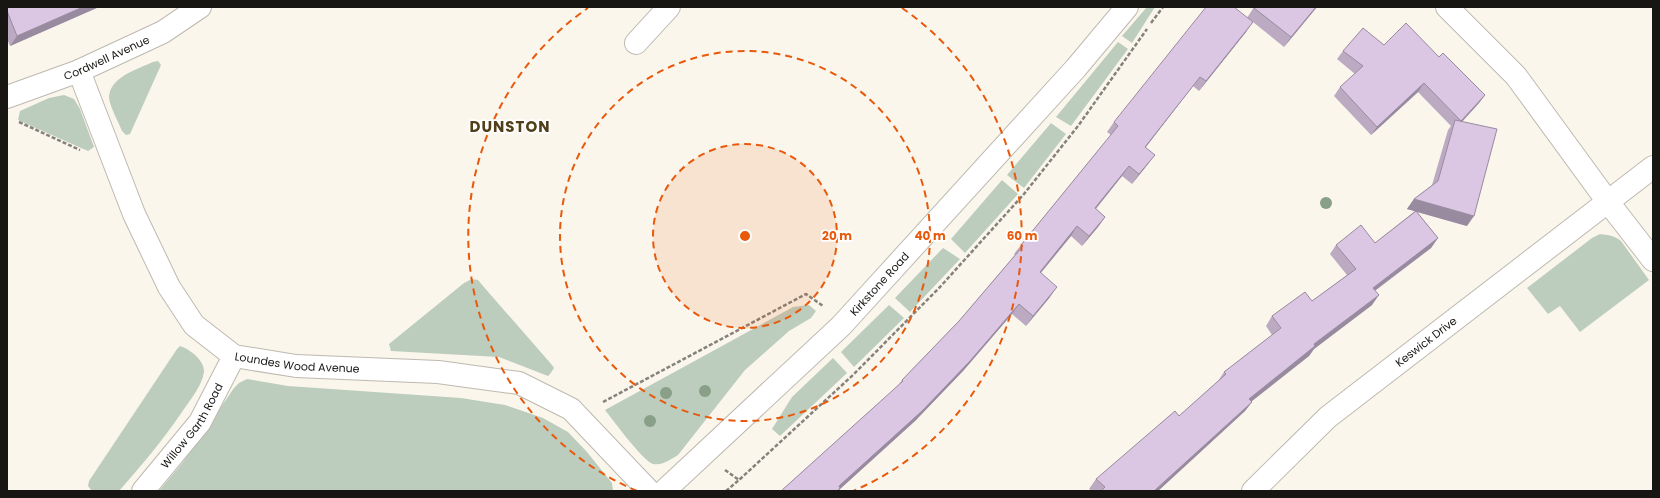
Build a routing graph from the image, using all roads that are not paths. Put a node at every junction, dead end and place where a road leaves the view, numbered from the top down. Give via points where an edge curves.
1 (200, 7) edge
2 (669, 7) edge
3 (1127, 7) edge
4 (1447, 7) edge
5 (636, 43) dead end
6 (79, 71) junction
7 (7, 96) edge
8 (1653, 167) edge
9 (1608, 202) junction
10 (1653, 260) edge
11 (234, 356) junction
12 (143, 491) edge
13 (649, 491) edge
14 (664, 491) edge
15 (1253, 491) edge

1 - 6 street, Cordwell Avenue via 163,32
2 - 5 street
3 - 14 street, Kirkstone Road via 1076,68 845,321
4 - 9 street via 1516,76
6 - 7 street, Cordwell Avenue
6 - 11 street, Loundes Wood Avenue via 134,214 169,287 194,325
8 - 9 street, Keswick Drive
9 - 10 street
9 - 15 street, Keswick Drive via 1328,417
11 - 12 street, Willow Garth Road via 200,422
11 - 13 street, Loundes Wood Avenue via 296,366 438,372 519,383 571,409

